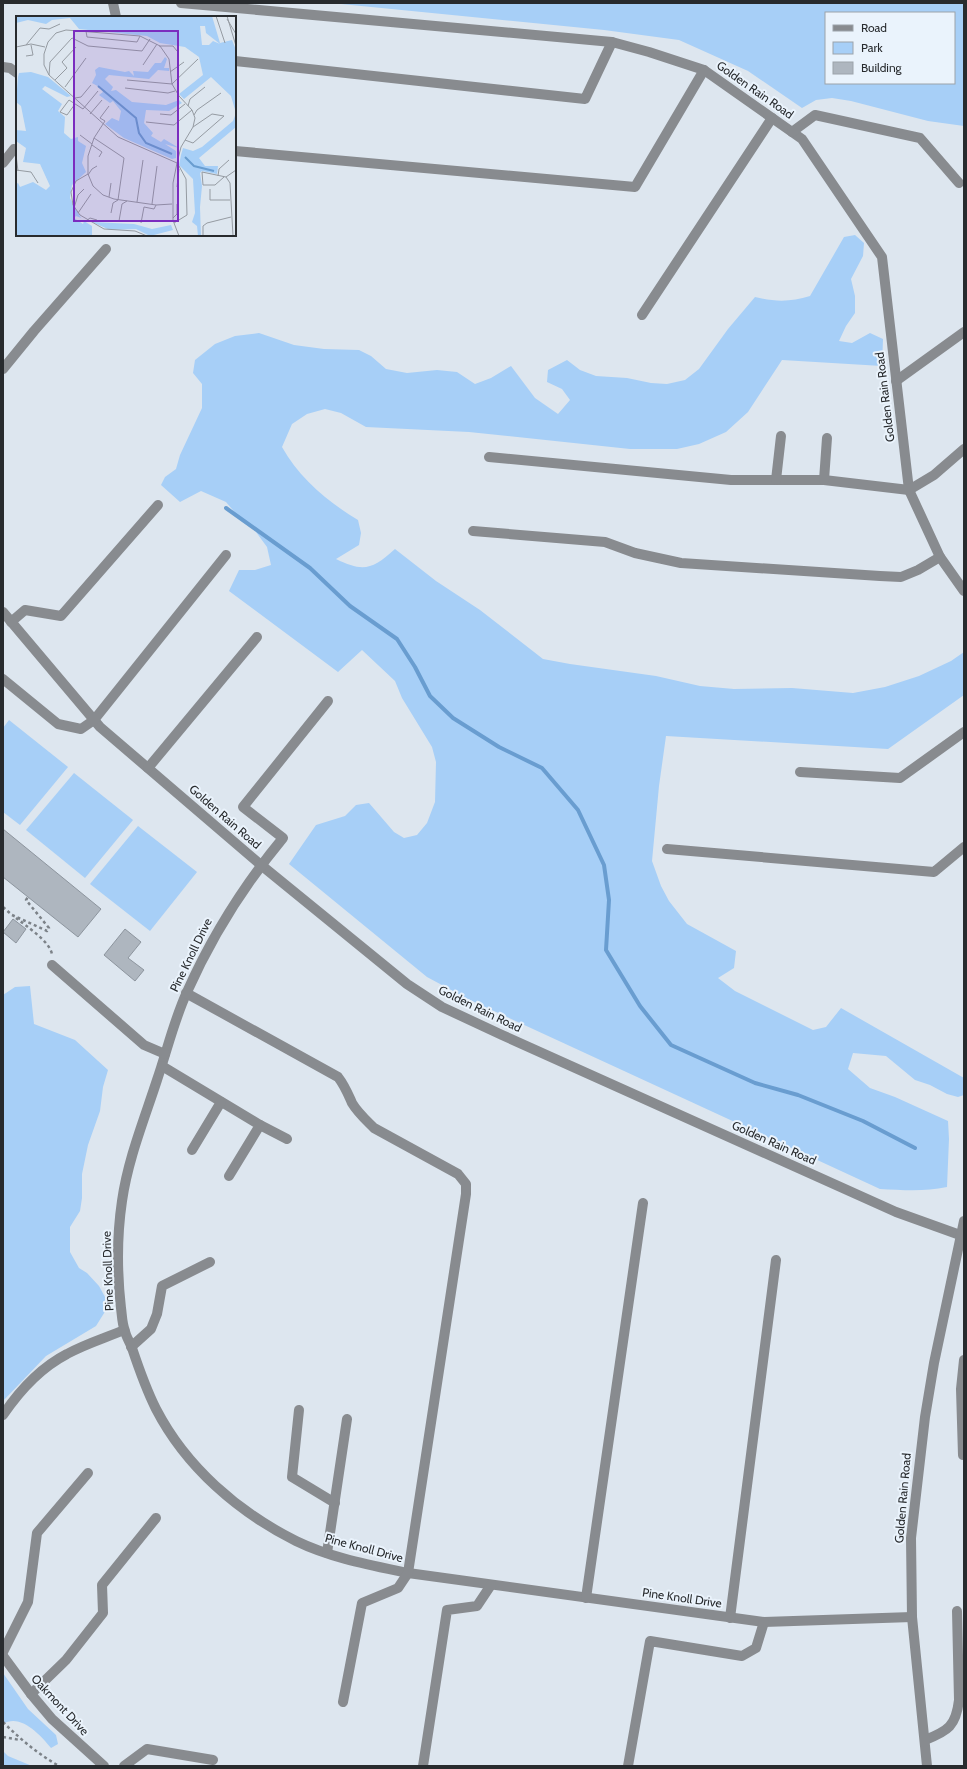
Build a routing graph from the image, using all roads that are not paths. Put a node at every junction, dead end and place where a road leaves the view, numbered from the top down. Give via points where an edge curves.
1 (113, 3) edge
2 (181, 3) edge
3 (116, 16) edge
4 (612, 42) junction
5 (236, 61) edge
6 (3, 66) edge
7 (704, 70) junction
8 (16, 73) edge
9 (772, 118) junction
10 (792, 132) junction
11 (14, 148) dead end
12 (236, 151) edge
13 (3, 163) edge
14 (959, 183) dead end
15 (106, 249) dead end
16 (642, 315) dead end
17 (964, 332) edge
18 (3, 369) edge
19 (896, 381) junction
20 (781, 436) dead end
21 (827, 438) dead end
22 (964, 449) edge
23 (488, 456) dead end
24 (776, 480) junction
25 (824, 480) junction
26 (909, 490) junction
27 (158, 505) dead end
28 (473, 531) dead end
29 (226, 555) dead end
30 (940, 557) junction
31 (964, 591) edge
32 (3, 612) edge
33 (11, 622) junction
34 (257, 637) dead end
35 (4, 682) edge
36 (328, 701) dead end
37 (94, 720) junction
38 (964, 732) edge
39 (148, 768) junction
40 (800, 772) dead end
41 (964, 847) edge
42 (667, 850) dead end
43 (261, 865) junction
44 (52, 965) road end
45 (186, 993) junction
46 (165, 1054) junction
47 (162, 1066) junction
48 (221, 1102) junction
49 (260, 1125) junction
50 (287, 1140) dead end
51 (192, 1150) dead end
52 (229, 1176) dead end
53 (643, 1202) dead end
54 (964, 1221) edge
55 (962, 1237) edge
56 (776, 1260) dead end
57 (210, 1262) dead end
58 (124, 1330) junction
59 (131, 1347) junction
60 (964, 1360) edge
61 (299, 1410) dead end
62 (3, 1415) edge
63 (347, 1418) dead end
64 (962, 1455) dead end
65 (88, 1473) dead end
66 (335, 1503) junction
67 (156, 1518) dead end
68 (326, 1553) junction
69 (408, 1573) junction
70 (491, 1584) junction
71 (586, 1598) junction
72 (957, 1611) dead end
73 (912, 1617) junction
74 (730, 1618) junction
75 (764, 1622) junction
76 (3, 1652) edge
77 (3, 1656) edge
78 (31, 1694) junction
79 (343, 1702) dead end
80 (925, 1740) junction
81 (213, 1760) dead end
82 (104, 1766) edge
83 (124, 1766) edge
84 (423, 1766) edge
85 (628, 1766) edge
86 (927, 1766) edge

1 - 3 street
2 - 4 street, Golden Rain Road
4 - 5 street via 585,99
4 - 7 street, Golden Rain Road
6 - 8 street
7 - 9 street, Golden Rain Road
7 - 12 street via 635,187
9 - 10 street, Golden Rain Road
9 - 16 street
10 - 14 street via 815,115 920,138
10 - 19 street, Golden Rain Road via 802,139 882,257
11 - 13 street
15 - 18 street
17 - 19 street
19 - 26 street, Golden Rain Road
20 - 24 street
21 - 25 street
22 - 26 street via 934,475
23 - 24 street via 731,480
24 - 25 street
25 - 26 street
26 - 30 street, Golden Rain Road
27 - 33 street via 61,616 25,610
28 - 30 street via 604,542 635,553 681,563 880,576 901,577
29 - 37 street
30 - 31 street, Golden Rain Road
32 - 33 street, Golden Rain Road
33 - 37 street, Golden Rain Road
34 - 39 street
35 - 37 street via 58,724 81,729
36 - 43 street, Pine Knoll Drive via 242,807 283,838
37 - 39 street, Golden Rain Road
38 - 40 street via 900,778
39 - 43 street, Golden Rain Road
41 - 42 street via 934,872
43 - 45 street, Pine Knoll Drive via 223,920
43 - 55 street, Golden Rain Road via 406,984 442,1007 896,1212
44 - 46 street via 144,1045
45 - 46 street, Pine Knoll Drive
45 - 69 street via 338,1077 362,1117 374,1128 458,1174 466,1184
46 - 47 street, Pine Knoll Drive
47 - 48 street
47 - 58 street, Pine Knoll Drive via 128,1168 122,1202 119,1291
48 - 49 street
48 - 51 street
49 - 50 street
49 - 52 street
53 - 71 street
54 - 55 street, Golden Rain Road
55 - 73 street, Golden Rain Road via 934,1363 925,1417 911,1538
56 - 74 street
57 - 59 street via 162,1286 157,1314 151,1329
58 - 59 street, Pine Knoll Drive
58 - 62 street via 52,1362 17,1395
59 - 68 street, Pine Knoll Drive via 157,1410 179,1447 209,1481 242,1508 271,1527
60 - 64 street via 961,1389
61 - 66 street via 292,1477
63 - 66 street
65 - 76 street via 37,1533 28,1602
66 - 68 street
67 - 78 street via 102,1585 103,1613 66,1660
68 - 69 street, Pine Knoll Drive
69 - 70 street, Pine Knoll Drive
69 - 79 street via 398,1588 362,1603
70 - 71 street, Pine Knoll Drive
70 - 84 street via 478,1606 447,1610
71 - 74 street, Pine Knoll Drive
72 - 80 street via 957,1712 949,1729
73 - 75 street, Pine Knoll Drive
73 - 80 street, Golden Rain Road
74 - 75 street, Pine Knoll Drive
75 - 85 street via 756,1648 742,1656 650,1641
77 - 78 street, Oakmont Drive
78 - 82 street, Oakmont Drive via 69,1735
80 - 86 street, Golden Rain Road
81 - 83 street via 147,1749

